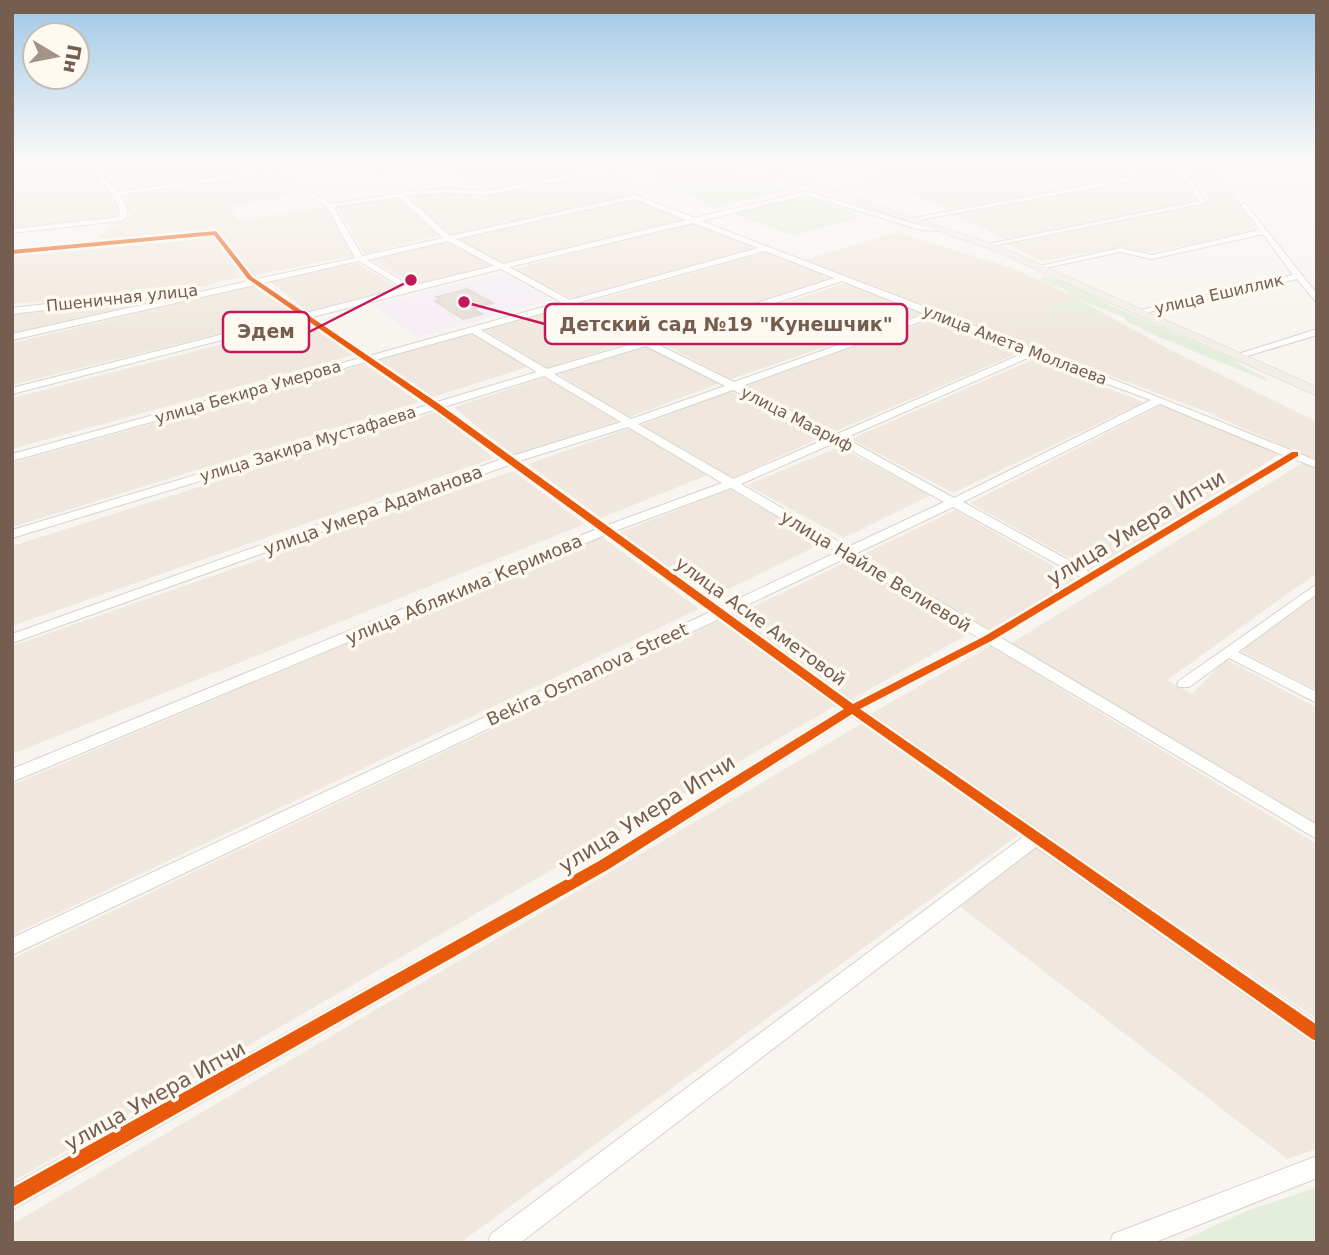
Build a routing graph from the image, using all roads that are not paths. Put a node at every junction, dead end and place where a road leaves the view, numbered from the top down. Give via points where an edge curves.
1 (107, 221) edge
2 (118, 221) edge
3 (338, 221) edge
4 (429, 221) edge
5 (528, 221) edge
6 (691, 221) edge
7 (694, 221) edge
8 (896, 221) edge
9 (917, 221) edge
10 (1110, 221) edge
11 (1257, 221) edge
12 (941, 229) junction
13 (12, 231) edge
14 (1265, 232) junction
15 (448, 238) junction
16 (987, 245) junction
17 (58, 247) junction
18 (767, 248) junction
19 (12, 252) edge
20 (359, 258) junction
21 (501, 267) junction
22 (1040, 267) junction
23 (1298, 276) junction
24 (843, 278) junction
25 (257, 280) junction
26 (232, 287) junction
27 (410, 289) junction
28 (1317, 300) edge
29 (569, 303) junction
30 (12, 311) edge
31 (1140, 311) junction
32 (934, 314) junction
33 (307, 316) junction
34 (472, 329) junction
35 (1317, 332) edge
36 (12, 337) edge
37 (648, 342) junction
38 (1032, 353) junction
39 (1237, 356) junction
40 (366, 359) junction
41 (544, 373) junction
42 (730, 385) junction
43 (12, 391) edge
44 (1317, 392) edge
45 (1160, 400) junction
46 (436, 405) junction
47 (630, 423) junction
48 (836, 438) junction
49 (1295, 454) junction
50 (12, 458) edge
51 (511, 460) junction
52 (1317, 465) edge
53 (729, 485) junction
54 (954, 502) junction
55 (606, 530) junction
56 (12, 534) edge
57 (846, 552) junction
58 (1090, 578) junction
59 (1317, 588) edge
60 (719, 612) junction
61 (989, 638) junction
62 (12, 639) edge
63 (1228, 652) junction
64 (1184, 684) dead end
65 (1317, 698) edge
66 (852, 709) junction
67 (12, 776) edge
68 (1317, 833) edge
69 (1036, 837) junction
70 (12, 947) edge
71 (1317, 1034) edge
72 (1317, 1167) edge
73 (12, 1198) edge
74 (500, 1243) edge
75 (1122, 1243) edge

1 - 13 street
2 - 17 street
3 - 20 street
4 - 15 street, улица Маариф
5 - 15 street, улица Амета Моллаева
6 - 21 street
7 - 18 street, улица Амета Моллаева
8 - 12 street
9 - 12 main road
10 - 16 street
11 - 14 street
12 - 16 main road
14 - 22 street via 1152,257 1120,250
14 - 23 street
15 - 20 street
15 - 21 street, улица Маариф
16 - 22 main road
17 - 19 street
17 - 25 street via 216,233 250,278
18 - 24 street, улица Амета Моллаева
18 - 29 street, улица Бекира Умерова
20 - 25 street
20 - 27 street
21 - 27 street
21 - 29 street, улица Маариф
22 - 31 main road
23 - 28 street
23 - 31 street, улица Ешиллик
24 - 32 street, улица Амета Моллаева
24 - 37 street, улица Закира Мустафаева
25 - 26 street
25 - 33 street, улица Асие Аметовой
26 - 30 street, Пшеничная улица
26 - 36 street
27 - 33 street
29 - 34 street, улица Бекира Умерова
29 - 37 street, улица Маариф
31 - 39 main road
32 - 38 street, улица Амета Моллаева
32 - 42 street, улица Умера Адаманова
33 - 40 street, улица Асие Аметовой
33 - 43 street
34 - 40 street, улица Бекира Умерова
34 - 41 street, улица Найле Велиевой
35 - 39 street
37 - 41 street, улица Закира Мустафаева
37 - 42 street, улица Маариф
38 - 45 street, улица Амета Моллаева
38 - 48 street, улица Аблякима Керимова
39 - 44 main road
40 - 46 street, улица Асие Аметовой
40 - 50 street, улица Бекира Умерова
41 - 46 street, улица Закира Мустафаева
41 - 47 street, улица Найле Велиевой
42 - 47 street, улица Умера Адаманова
42 - 48 street, улица Маариф
45 - 49 street, улица Амета Моллаева
45 - 54 street, Bekira Osmanova Street
46 - 51 street, улица Асие Аметовой
46 - 56 street, улица Закира Мустафаева
47 - 51 street, улица Умера Адаманова
47 - 53 street, улица Найле Велиевой
48 - 53 street, улица Аблякима Керимова
48 - 54 street, улица Маариф
49 - 52 street, улица Амета Моллаева
49 - 58 street, улица Умера Ипчи
51 - 55 street, улица Асие Аметовой
51 - 62 street, улица Умера Адаманова
53 - 55 street, улица Аблякима Керимова
53 - 57 street, улица Найле Велиевой
54 - 57 street, Bekira Osmanova Street
54 - 58 street, улица Маариф
55 - 60 street, улица Асие Аметовой
55 - 67 street, улица Аблякима Керимова
57 - 60 street, Bekira Osmanova Street
57 - 61 street, улица Найле Велиевой
58 - 61 street, улица Умера Ипчи
59 - 63 street
60 - 66 street, улица Асие Аметовой
60 - 70 street, Bekira Osmanova Street
61 - 66 street, улица Умера Ипчи
61 - 68 street, улица Найле Велиевой
63 - 64 street
63 - 65 street
66 - 69 street, улица Асие Аметовой
66 - 73 street, улица Умера Ипчи via 604,865
69 - 71 street, улица Асие Аметовой
69 - 74 street
72 - 75 street

